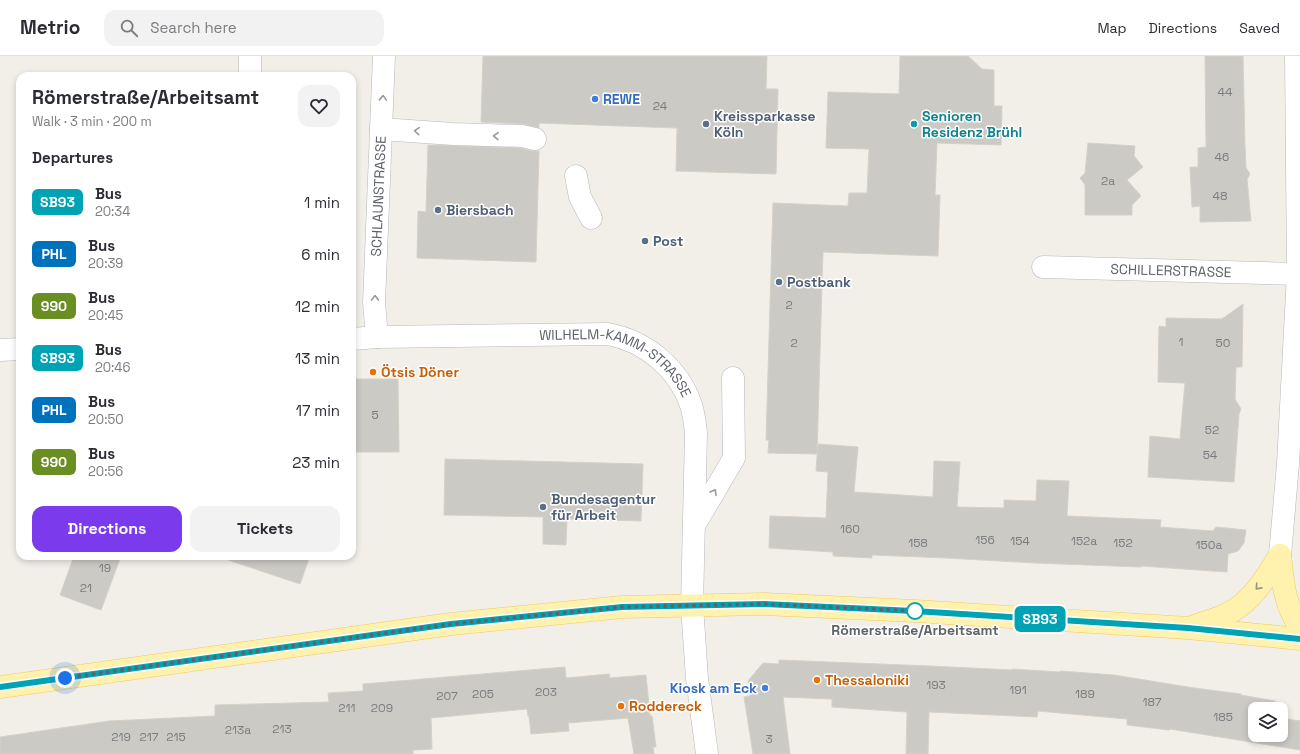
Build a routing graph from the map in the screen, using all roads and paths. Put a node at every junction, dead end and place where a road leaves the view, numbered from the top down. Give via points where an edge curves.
1 (250, 56) edge
2 (384, 56) edge
3 (1296, 56) edge
4 (250, 72) edge
5 (381, 128) junction
6 (535, 139) dead end
7 (576, 176) dead end
8 (591, 218) dead end
9 (1043, 266) dead end
10 (1299, 274) edge
11 (377, 337) junction
12 (356, 339) edge
13 (16, 349) edge
14 (0, 350) edge
15 (733, 378) dead end
16 (694, 525) junction
17 (1280, 555) junction
18 (692, 606) junction
19 (1300, 627) edge
20 (1188, 628) junction
21 (1300, 639) edge
22 (0, 687) edge
23 (707, 754) edge

1 - 4 street
5 -> 2 street, SCHLAUNSTRASSE
3 - 10 street
6 -> 5 street via 522,136
11 -> 5 street, SCHLAUNSTRASSE via 374,303
7 - 8 street via 580,197
9 - 10 street, SCHILLERSTRASSE
10 - 17 street
11 - 12 street, WILHELM-KAMM-STRASSE
11 - 16 street, WILHELM-KAMM-STRASSE via 608,334 635,343 657,356 683,386 692,407 696,433
13 - 14 street
16 -> 15 street via 734,458
16 - 18 street, WILHELM-KAMM-STRASSE
17 - 19 main road via 1285,594 1292,616
17 -> 20 main road via 1261,585 1240,606
18 - 20 main road via 770,605 914,611
18 - 22 main road via 622,607 451,624
18 - 23 street, WILHELM-KAMM-STRASSE via 697,678
20 - 21 main road

